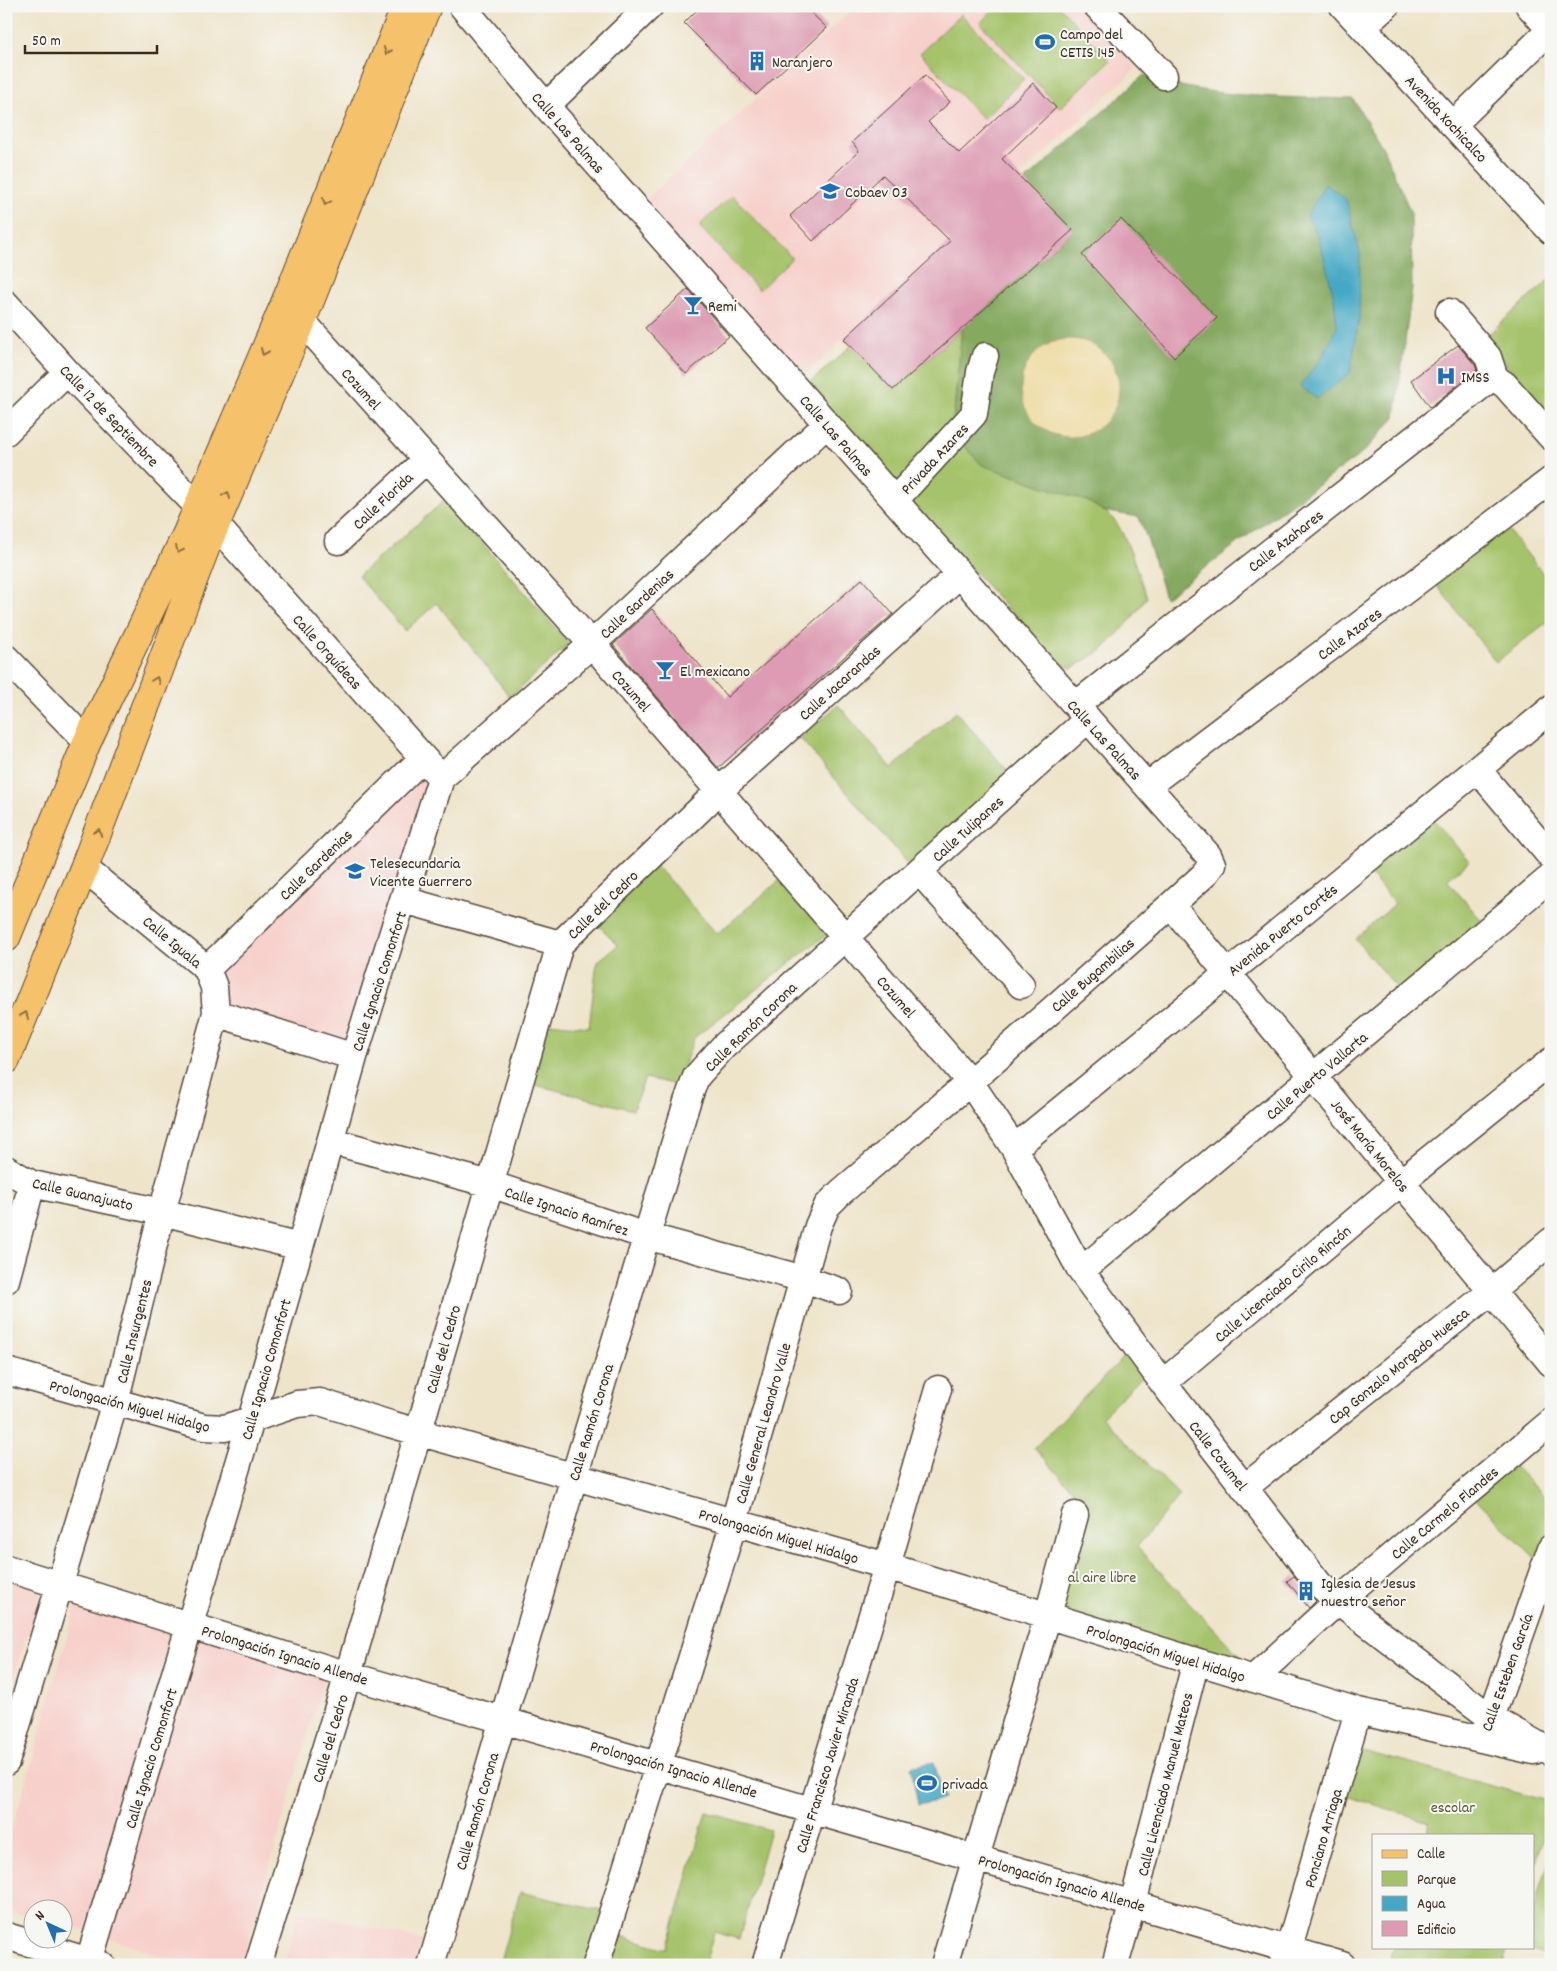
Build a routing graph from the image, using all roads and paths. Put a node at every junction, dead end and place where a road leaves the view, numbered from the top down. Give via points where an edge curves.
1 (406, 6) edge
2 (427, 6) edge
3 (462, 6) edge
4 (650, 6) edge
5 (1097, 6) edge
6 (1344, 6) edge
7 (1386, 6) edge
8 (1529, 6) edge
9 (1363, 27) junction
10 (1551, 30) edge
11 (1164, 76) dead end
12 (546, 106) junction
13 (1453, 124) junction
14 (1551, 230) edge
15 (6, 304) edge
16 (1449, 312) dead end
17 (292, 315) junction
18 (985, 356) dead end
19 (67, 372) junction
20 (1495, 378) junction
21 (827, 424) junction
22 (6, 432) edge
23 (1551, 437) edge
24 (427, 459) junction
25 (1551, 480) edge
26 (895, 500) junction
27 (206, 515) junction
28 (338, 541) dead end
29 (960, 574) junction
30 (592, 644) junction
31 (6, 658) edge
32 (1551, 710) edge
33 (1082, 712) junction
34 (87, 742) junction
35 (423, 758) junction
36 (1478, 770) junction
37 (441, 778) junction
38 (1147, 786) junction
39 (719, 791) junction
40 (1551, 857) edge
41 (1212, 864) joint
42 (84, 868) junction
43 (919, 871) junction
44 (1551, 877) edge
45 (404, 900) junction
46 (1171, 905) junction
47 (9, 922) edge
48 (846, 937) junction
49 (560, 944) junction
50 (207, 969) junction
51 (1227, 974) junction
52 (1021, 985) dead end
53 (216, 1014) junction
54 (354, 1057) junction
55 (6, 1060) edge
56 (1551, 1061) edge
57 (1314, 1076) junction
58 (970, 1082) junction
59 (330, 1141) junction
60 (1014, 1148) junction
61 (6, 1169) edge
62 (1401, 1182) junction
63 (32, 1184) junction
64 (490, 1184) junction
65 (162, 1212) junction
66 (646, 1236) junction
67 (1551, 1240) edge
68 (300, 1247) junction
69 (1081, 1271) junction
70 (804, 1279) junction
71 (6, 1280) edge
72 (840, 1291) dead end
73 (1492, 1291) junction
74 (1551, 1363) edge
75 (6, 1371) edge
76 (1163, 1383) junction
77 (938, 1390) dead end
78 (115, 1402) junction
79 (251, 1420) junction
80 (1551, 1422) edge
81 (418, 1431) junction
82 (574, 1477) junction
83 (1244, 1488) junction
84 (1075, 1514) dead end
85 (734, 1522) junction
86 (1551, 1548) edge
87 (887, 1566) junction
88 (6, 1568) edge
89 (60, 1584) junction
90 (1338, 1601) junction
91 (1048, 1615) junction
92 (190, 1625) junction
93 (1196, 1661) junction
94 (348, 1674) junction
95 (1253, 1679) junction
96 (1358, 1711) junction
97 (504, 1718) junction
98 (1486, 1728) junction
99 (1551, 1754) edge
100 (6, 1762) edge
101 (658, 1763) junction
102 (813, 1809) junction
103 (977, 1857) junction
104 (1134, 1903) junction
105 (6, 1936) edge
106 (1287, 1957) edge
107 (96, 1963) edge
108 (258, 1965) edge
109 (431, 1965) edge
110 (596, 1965) edge
111 (765, 1965) edge
112 (944, 1965) edge
113 (1115, 1965) edge
114 (1342, 1965) edge

1 -> 17 main road
2 - 17 main road
3 - 12 street, Calle Las Palmas
4 - 12 street
5 - 11 street
6 - 9 street, Avenida Xochicalco
7 - 9 street
8 - 10 street
9 - 13 street, Avenida Xochicalco
10 - 13 street
12 - 21 street, Calle Las Palmas
13 - 14 street, Avenida Xochicalco
15 - 19 street, Calle 12 de Septiembre
16 - 20 street via 1488,357
17 - 24 street, Cozumel
17 - 27 main road
18 - 26 street, Privada Azares via 974,414
19 - 22 street
19 - 27 street, Calle 12 de Septiembre
20 - 23 street via 1506,385
20 - 33 street, Calle Azahares via 1478,388
21 - 26 street, Calle Las Palmas
21 - 30 street, Calle Gardenias
24 - 28 street, Calle Florida
24 - 30 street, Cozumel
25 - 38 street, Calle Azares
26 - 29 street, Calle Las Palmas
27 -> 34 main road via 187,534
27 - 35 street, Calle Orquídeas
42 -> 27 main road
29 - 33 street, Calle Las Palmas
29 - 39 street, Calle Jacarandas
30 - 37 street, Calle Gardenias
30 - 39 street, Cozumel
31 - 34 street
32 - 36 street, Avenida Puerto Cortés
33 - 38 street, Calle Las Palmas
33 - 43 street, Calle Tulipanes
34 - 47 main road
35 - 37 street, Calle Orquídeas
35 - 50 street, Calle Gardenias
36 - 40 street
36 - 51 street, Avenida Puerto Cortés
37 - 45 street, Calle Ignacio Comonfort
38 - 41 street, Calle Las Palmas via 1208,855
39 - 48 street, Cozumel
39 - 49 street, Calle del Cedro
41 - 46 street, Calle Bugambilias
42 - 50 street, Calle Iguala
55 -> 42 main road
43 - 48 street, Calle Tulipanes
43 - 52 street
44 - 57 street, Calle Puerto Vallarta
45 - 49 street
45 - 54 street, Calle Ignacio Comonfort
46 - 51 street, José María Morelos
46 - 58 street, Calle Bugambilias
48 - 58 street, Cozumel
48 - 66 street, Calle Ramón Corona via 722,1047 696,1077
49 - 64 street, Calle del Cedro
50 - 53 street, Calle Iguala via 214,987
51 - 57 street, José María Morelos
51 - 60 street, Avenida Puerto Cortés
53 - 54 street
53 - 65 street, Calle Insurgentes
54 - 59 street, Calle Ignacio Comonfort
56 - 62 street, Calle Licenciado Cirilo Rincón
57 - 62 street, José María Morelos
57 - 69 street, Calle Puerto Vallarta
58 - 60 street, Calle Cozumel
58 - 70 street, Calle General Leandro Valle via 827,1206 818,1226
59 - 64 street, Calle Ignacio Ramírez
59 - 68 street, Calle Ignacio Comonfort
60 - 69 street, Calle Cozumel
61 - 63 street, Calle Guanajuato
62 - 73 street, José María Morelos
62 - 76 street, Calle Licenciado Cirilo Rincón
63 - 65 street, Calle Guanajuato
63 - 71 street
64 - 66 street, Calle Ignacio Ramírez
64 - 81 street, Calle del Cedro
65 - 68 street, Calle Guanajuato
65 - 78 street, Calle Insurgentes
66 - 70 street, Calle Ignacio Ramírez
66 - 82 street, Calle Ramón Corona
67 - 73 street, Cap Gonzalo Morgado Huesca
68 - 79 street, Calle Ignacio Comonfort
69 - 76 street, Calle Cozumel
70 - 72 street, Calle Ignacio Ramírez
70 - 85 street, Calle General Leandro Valle
73 - 74 street, José María Morelos
73 - 83 street, Cap Gonzalo Morgado Huesca
75 - 78 street, Prolongación Miguel Hidalgo
76 - 83 street, Calle Cozumel
77 - 87 street, Calle Francisco Javier Miranda
78 - 79 street, Prolongación Miguel Hidalgo via 204,1427 225,1428
78 - 89 street, Calle Insurgentes
79 - 81 street, Prolongación Miguel Hidalgo via 297,1404 320,1402
79 - 92 street, Calle Ignacio Comonfort
80 - 90 street, Calle Carmelo Flandes
81 - 82 street, Prolongación Miguel Hidalgo
81 - 94 street, Calle del Cedro
82 - 85 street, Prolongación Miguel Hidalgo
82 - 97 street, Calle Ramón Corona
83 - 90 street, Calle Cozumel via 1319,1584
84 - 91 street
85 - 87 street, Prolongación Miguel Hidalgo
85 - 101 street, Calle General Leandro Valle
86 - 98 street, Calle Esteben García
87 - 91 street, Prolongación Miguel Hidalgo
87 - 102 street, Calle Francisco Javier Miranda
88 - 89 street, Prolongación Ignacio Allende
89 - 92 street, Prolongación Ignacio Allende
89 - 100 street, Calle Insurgentes
90 - 95 street, Calle Carmelo Flandes
90 - 98 street, Calle Cozumel
91 - 93 street, Prolongación Miguel Hidalgo
91 - 103 street
92 - 94 street, Prolongación Ignacio Allende
92 - 107 street, Calle Ignacio Comonfort
93 - 95 street, Prolongación Miguel Hidalgo
93 - 104 street, Calle Licenciado Manuel Mateos
94 - 97 street, Prolongación Ignacio Allende
94 - 108 street, Calle del Cedro
95 - 96 street, Prolongación Miguel Hidalgo
96 - 98 street, Prolongación Miguel Hidalgo
96 - 106 street, Ponciano Arriaga
97 - 101 street, Prolongación Ignacio Allende
97 - 109 street, Calle Ramón Corona
98 - 99 street, Calle Cozumel
101 - 102 street, Prolongación Ignacio Allende
101 - 110 street, Calle General Leandro Valle
102 - 103 street, Prolongación Ignacio Allende
102 - 111 street, Calle Francisco Javier Miranda
103 - 104 street, Prolongación Ignacio Allende
103 - 112 street
104 - 106 street, Prolongación Ignacio Allende
104 - 113 street, Calle Licenciado Manuel Mateos
105 - 107 street
106 - 114 street, Prolongación Ignacio Allende

